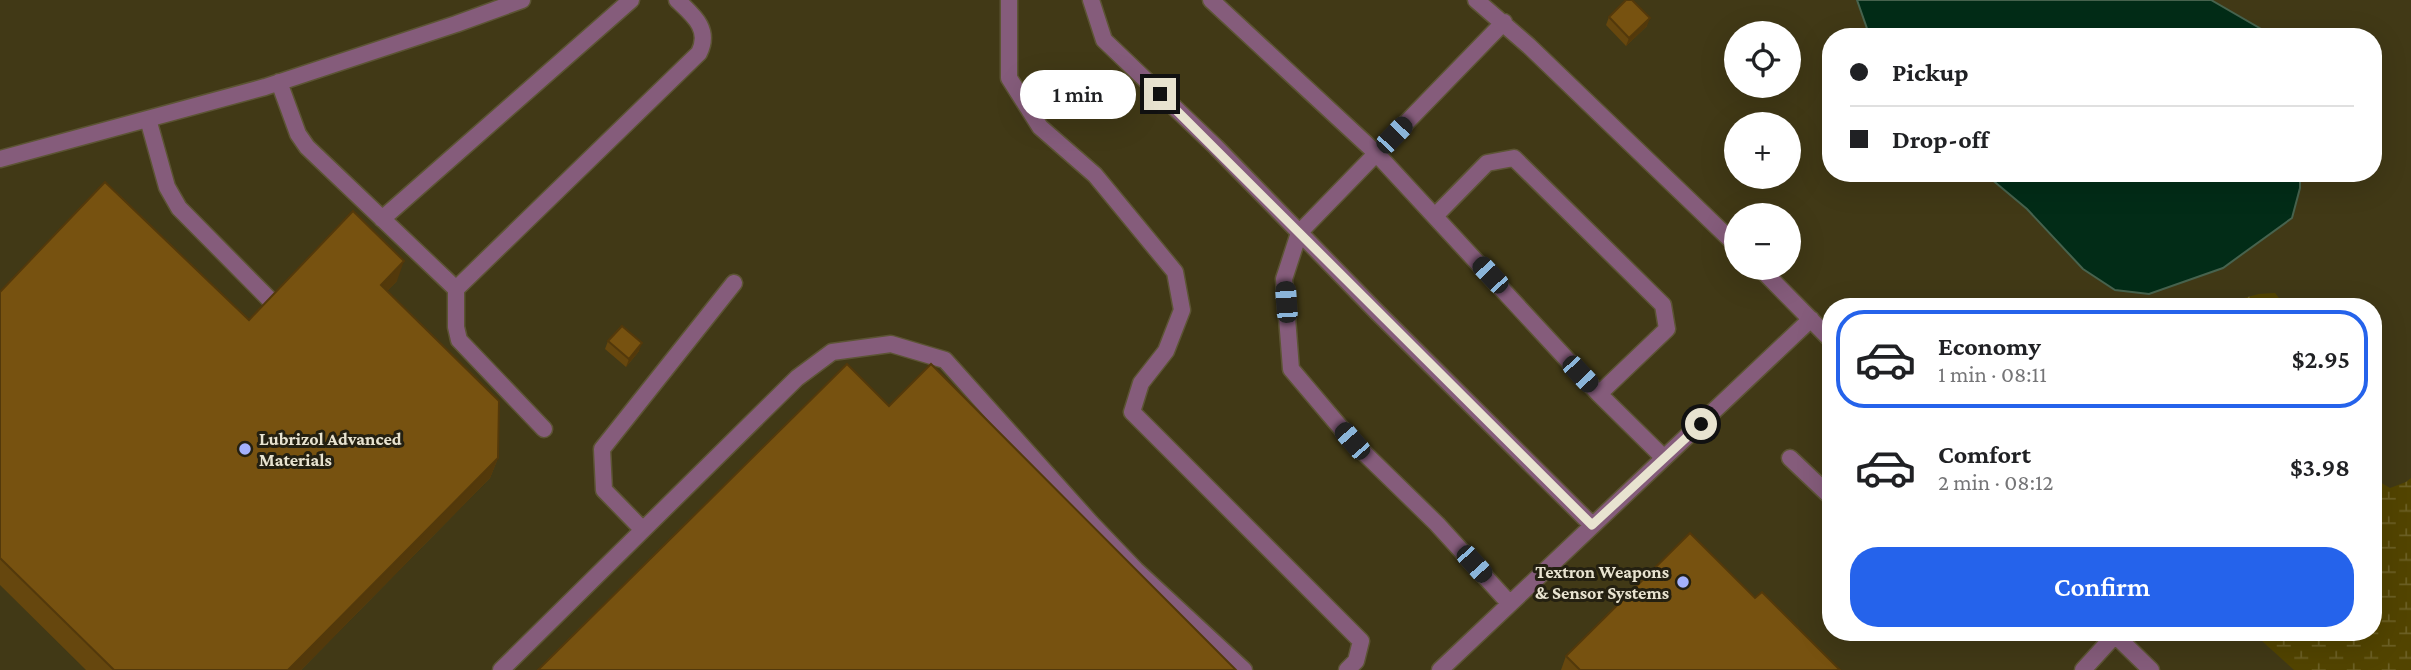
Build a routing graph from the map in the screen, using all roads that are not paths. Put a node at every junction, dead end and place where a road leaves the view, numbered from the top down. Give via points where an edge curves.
1 (522, 0) edge
2 (631, 0) edge
3 (677, 0) edge
4 (1009, 0) edge
5 (1091, 0) edge
6 (1211, 0) edge
7 (1476, 0) edge
8 (1504, 22) junction
9 (279, 82) junction
10 (148, 119) junction
11 (1376, 153) junction
12 (0, 159) edge
13 (1435, 216) junction
14 (382, 219) junction
15 (1299, 233) junction
16 (1724, 233) edge
17 (1772, 280) edge
18 (734, 283) dead end
19 (456, 289) junction
20 (275, 305) edge
21 (1811, 319) junction
22 (1822, 331) edge
23 (1599, 394) junction
24 (544, 429) dead end
25 (1664, 458) junction
26 (1790, 458) dead end
27 (1822, 488) edge
28 (1592, 525) junction
29 (643, 530) junction
30 (1510, 604) junction
31 (2107, 641) edge
32 (2122, 641) edge
33 (501, 670) edge
34 (1244, 670) edge
35 (1347, 670) edge
36 (1440, 670) edge
37 (2083, 670) edge
38 (2151, 670) edge

1 - 9 lane
2 - 14 lane
3 - 19 lane via 702,29 704,42 699,53
4 - 35 lane via 1009,78 1040,127 1094,175 1175,272 1182,310 1166,351 1141,383 1132,412 1361,641 1356,661
5 - 15 lane via 1104,40
6 - 11 lane
7 - 8 lane
8 - 11 lane
8 - 16 lane
9 - 10 lane
9 - 14 lane via 307,147
10 - 12 lane
10 - 20 lane via 174,201
11 - 13 lane
11 - 15 lane
13 - 23 lane
13 - 23 lane via 1487,163 1514,158 1663,305 1667,328
14 - 19 lane
15 - 28 lane
15 - 30 lane via 1284,279 1291,369 1352,441
17 - 21 lane
18 - 29 lane via 603,449 604,490
19 - 24 lane via 460,340
21 - 22 lane
21 - 25 lane
23 - 25 lane
25 - 28 lane
26 - 27 lane
28 - 30 lane
29 - 33 lane
29 - 34 lane via 797,378 831,352 891,344 945,360 1136,570
30 - 36 lane
31 - 37 lane
32 - 38 lane

